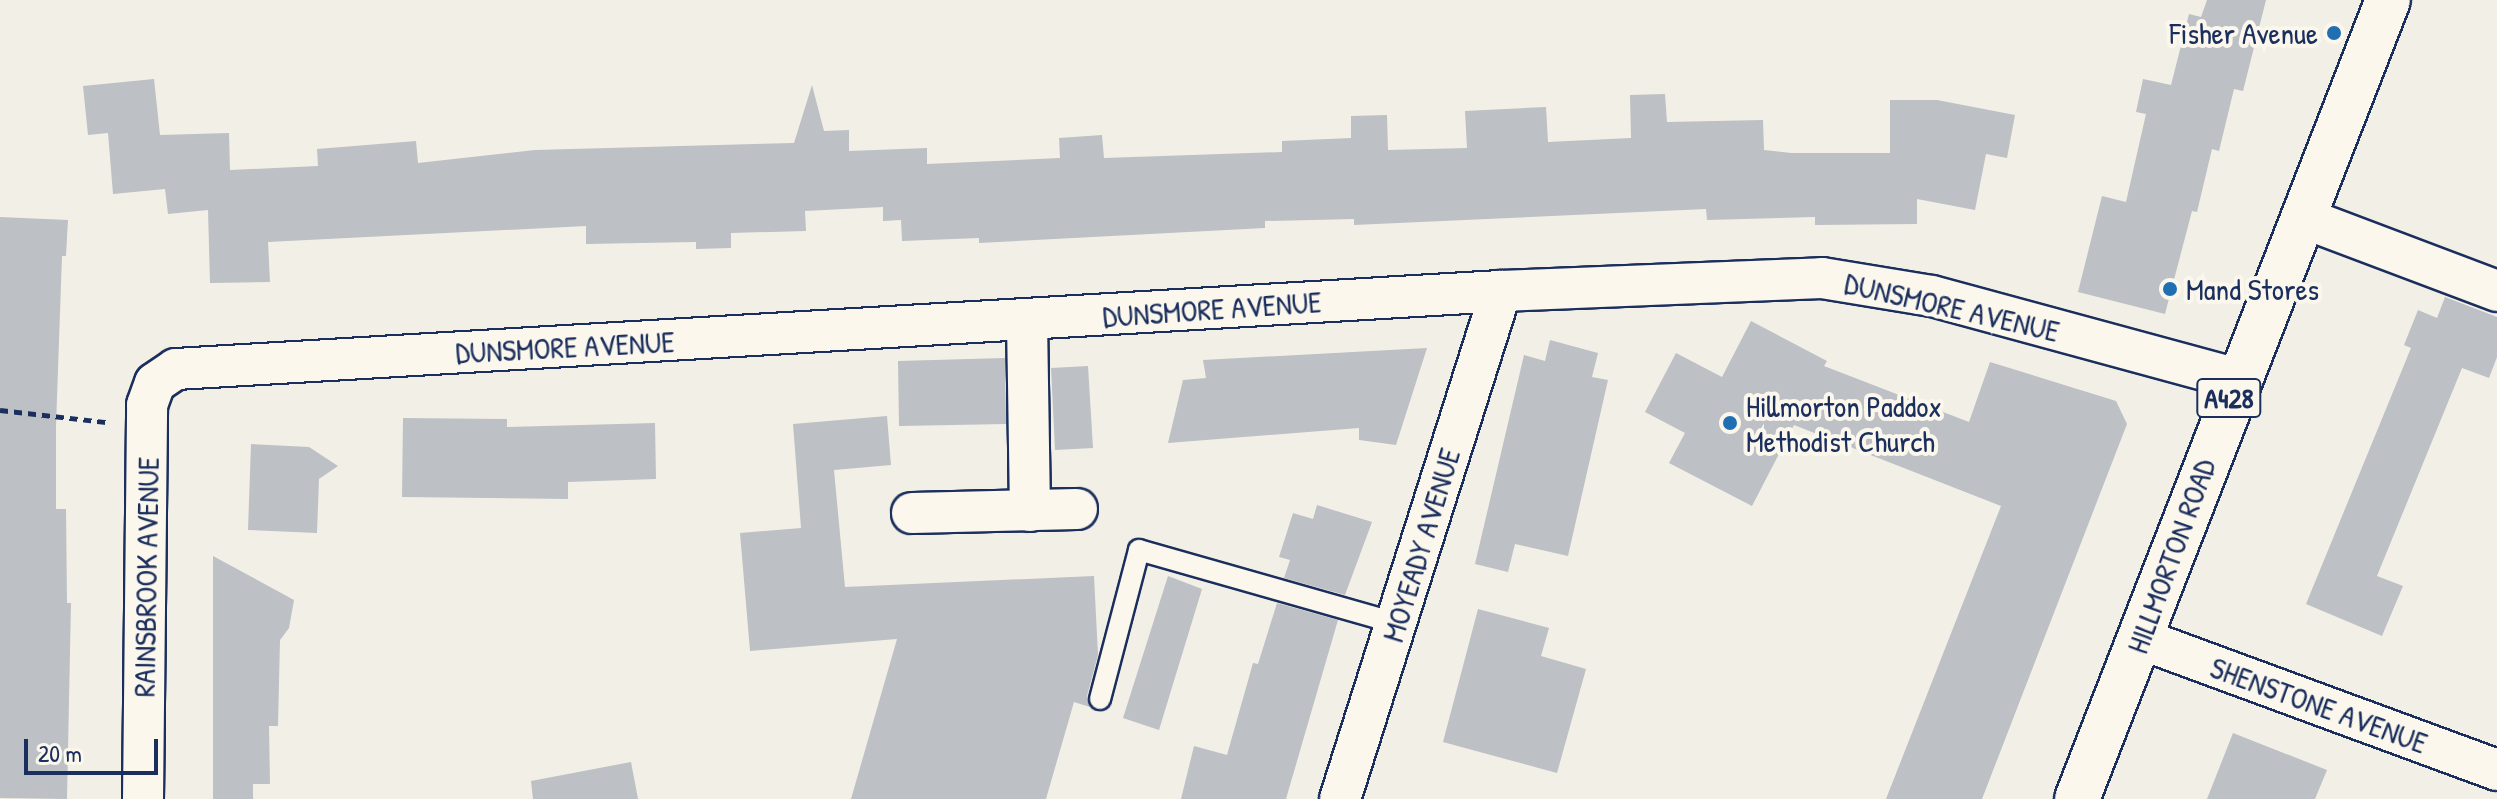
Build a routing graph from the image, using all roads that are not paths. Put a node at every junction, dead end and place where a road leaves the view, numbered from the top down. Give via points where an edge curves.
1 (2388, 0) edge
2 (2304, 218) junction
3 (1501, 291) junction
4 (2497, 291) edge
5 (1027, 320) junction
6 (176, 369) joint
7 (2237, 379) junction
8 (1077, 509) dead end
9 (1030, 511) junction
10 (912, 513) dead end
11 (1396, 623) junction
12 (2141, 639) junction
13 (1100, 699) dead end
14 (2497, 770) edge
15 (143, 799) edge
16 (1340, 799) edge
17 (2077, 799) edge

1 - 2 highway, HILLMORTON ROAD / A428
2 - 4 street
2 - 7 highway, HILLMORTON ROAD / A428
3 - 5 street, DUNSMORE AVENUE
3 - 7 street, DUNSMORE AVENUE via 1822,278 1932,296
3 - 11 street, MOYEADY AVENUE
5 - 6 street, DUNSMORE AVENUE
5 - 9 street
6 - 15 street, RAINSBROOK AVENUE via 164,373 150,393
7 - 12 highway, HILLMORTON ROAD / A428
8 - 9 street
9 - 10 street
11 - 13 lane via 1139,550
11 - 16 street, MOYEADY AVENUE
12 - 14 street, SHENSTONE AVENUE
12 - 17 highway, HILLMORTON ROAD / A428

